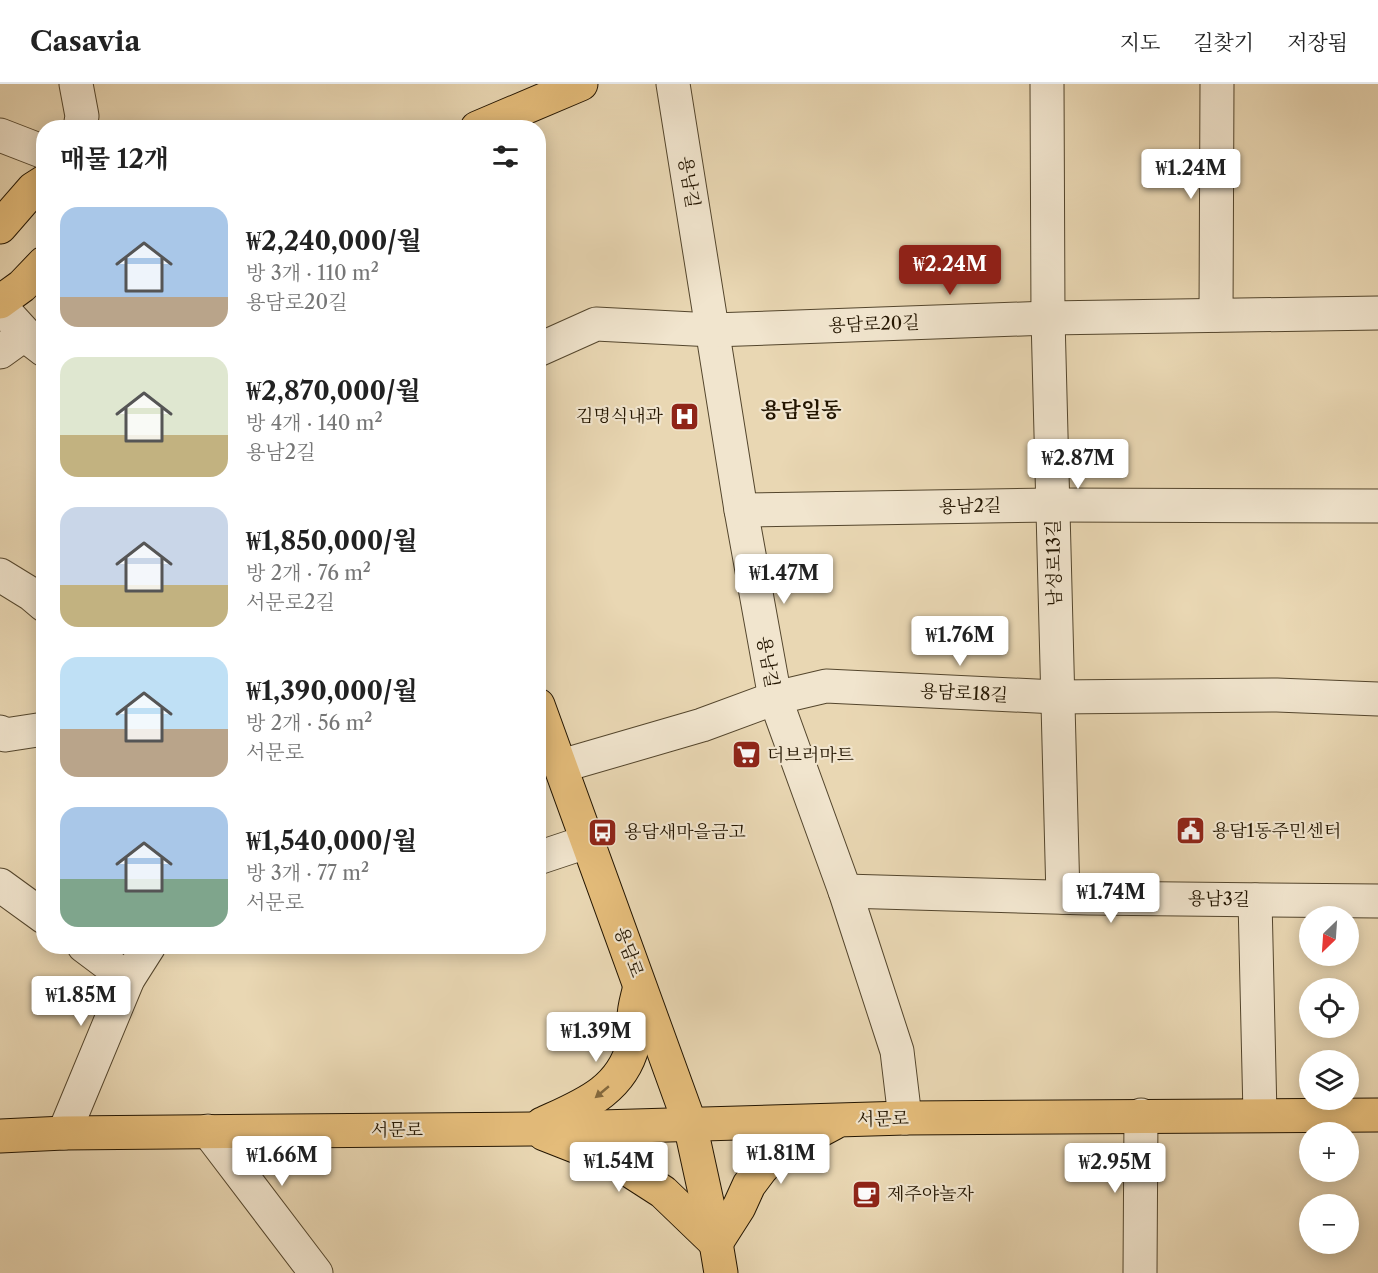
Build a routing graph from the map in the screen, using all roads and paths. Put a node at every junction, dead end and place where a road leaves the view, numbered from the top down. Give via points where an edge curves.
1 (76, 84) edge
2 (581, 84) edge
3 (673, 84) edge
4 (1047, 84) edge
5 (1217, 84) edge
6 (81, 120) edge
7 (496, 120) edge
8 (0, 135) edge
9 (36, 149) edge
10 (36, 187) edge
11 (0, 227) edge
12 (36, 271) edge
13 (0, 304) edge
14 (1378, 313) edge
15 (1216, 315) junction
16 (1048, 318) junction
17 (713, 330) junction
18 (23, 345) edge
19 (546, 346) edge
20 (1052, 505) junction
21 (1378, 506) edge
22 (741, 510) junction
23 (0, 575) edge
24 (36, 598) edge
25 (775, 698) junction
26 (1056, 698) junction
27 (1378, 699) edge
28 (546, 726) edge
29 (36, 730) edge
30 (0, 732) edge
31 (561, 766) junction
32 (589, 841) junction
33 (546, 855) edge
34 (0, 885) edge
35 (845, 891) junction
36 (1062, 897) junction
37 (1255, 900) junction
38 (1378, 901) edge
39 (36, 902) edge
40 (95, 954) edge
41 (144, 954) edge
42 (128, 979) junction
43 (640, 982) junction
44 (1260, 1115) junction
45 (1378, 1115) edge
46 (1141, 1116) junction
47 (905, 1118) junction
48 (840, 1120) junction
49 (690, 1124) junction
50 (531, 1130) junction
51 (208, 1131) junction
52 (64, 1133) junction
53 (0, 1136) edge
54 (718, 1258) edge
55 (316, 1273) edge
56 (1140, 1273) edge

1 - 6 street
2 - 7 main road
3 - 17 street, 용남길
4 - 16 street, 남성로13길
5 - 15 street
8 - 9 street
10 - 11 main road
12 - 13 main road
13 - 18 street
14 - 15 street, 용담로20길
15 - 16 street, 용담로20길
16 - 17 street, 용담로20길
16 - 20 street, 남성로13길
17 - 19 street, 용담로20길 via 596,324
17 - 22 street, 용남길
20 - 21 street, 용남2길
20 - 22 street, 용남2길
20 - 26 street, 남성로13길
22 - 25 street, 용남길
23 - 24 street
25 - 26 street, 용담로18길 via 826,686
25 - 31 street, 용담로18길 via 702,725
25 - 35 street, 용남길
26 - 27 street, 용담로18길 via 1277,695
26 - 36 street, 남성로13길
28 - 31 main road, 용담로
29 - 30 street via 5,735
31 - 32 main road, 용담로
32 - 33 street
32 - 43 main road, 용담로
34 - 39 street
35 - 36 street, 용남3길
35 - 47 street, 용남길 via 897,1051
36 - 37 street, 용남3길
37 - 38 street, 용남3길
37 - 44 street
40 - 42 street
41 - 42 street
42 - 52 street
43 - 49 main road, 용담로
43 -> 50 main road via 634,1043 614,1082 598,1097
44 - 45 main road, 서문로
44 - 46 main road, 서문로
46 - 47 main road, 서문로
46 - 56 street
47 - 48 main road, 서문로
48 - 49 main road, 서문로
48 - 54 main road via 774,1155 761,1169 749,1185
49 - 50 main road, 서문로
49 - 54 main road, 용담로
50 - 51 main road, 서문로
50 - 54 main road via 618,1163 663,1192
51 - 52 main road, 서문로
51 - 55 street
52 - 53 main road, 서문로

